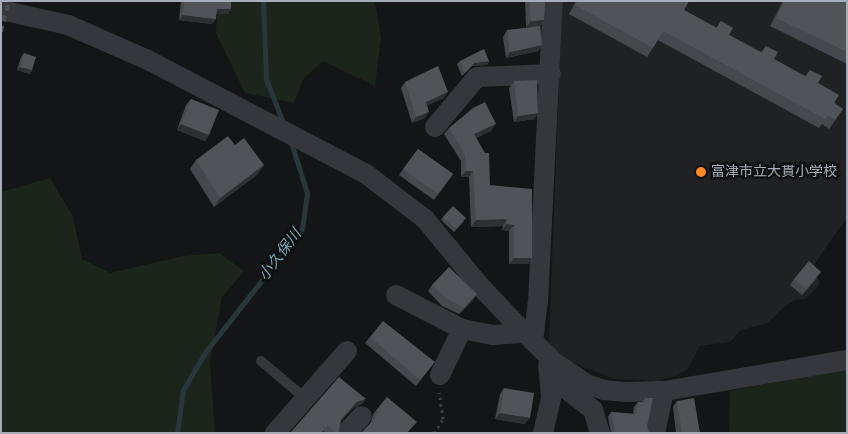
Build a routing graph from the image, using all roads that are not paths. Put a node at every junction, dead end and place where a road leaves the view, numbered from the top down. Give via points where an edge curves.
1 (553, 1) edge
2 (1, 10) edge
3 (550, 74) junction
4 (436, 127) dead end
5 (396, 294) dead end
6 (462, 329) junction
7 (529, 337) junction
8 (347, 351) dead end
9 (550, 358) junction
10 (847, 360) edge
11 (262, 361) dead end
12 (440, 375) road end
13 (664, 390) junction
14 (306, 399) junction
15 (362, 416) dead end
16 (275, 433) edge
17 (346, 433) edge
18 (544, 433) edge
19 (600, 433) edge
20 (654, 433) edge

1 - 3 street
2 - 7 street via 68,25 148,60 366,174 425,219 480,286
3 - 4 street via 476,77
3 - 7 street via 538,303
5 - 6 street
6 - 7 street
6 - 12 street
7 - 9 street
8 - 14 street
9 - 13 street via 586,384 604,390
9 - 18 street via 551,397
9 - 19 street via 565,388 593,410
10 - 13 street
11 - 14 lane
13 - 20 street
14 - 16 street
15 - 17 street

